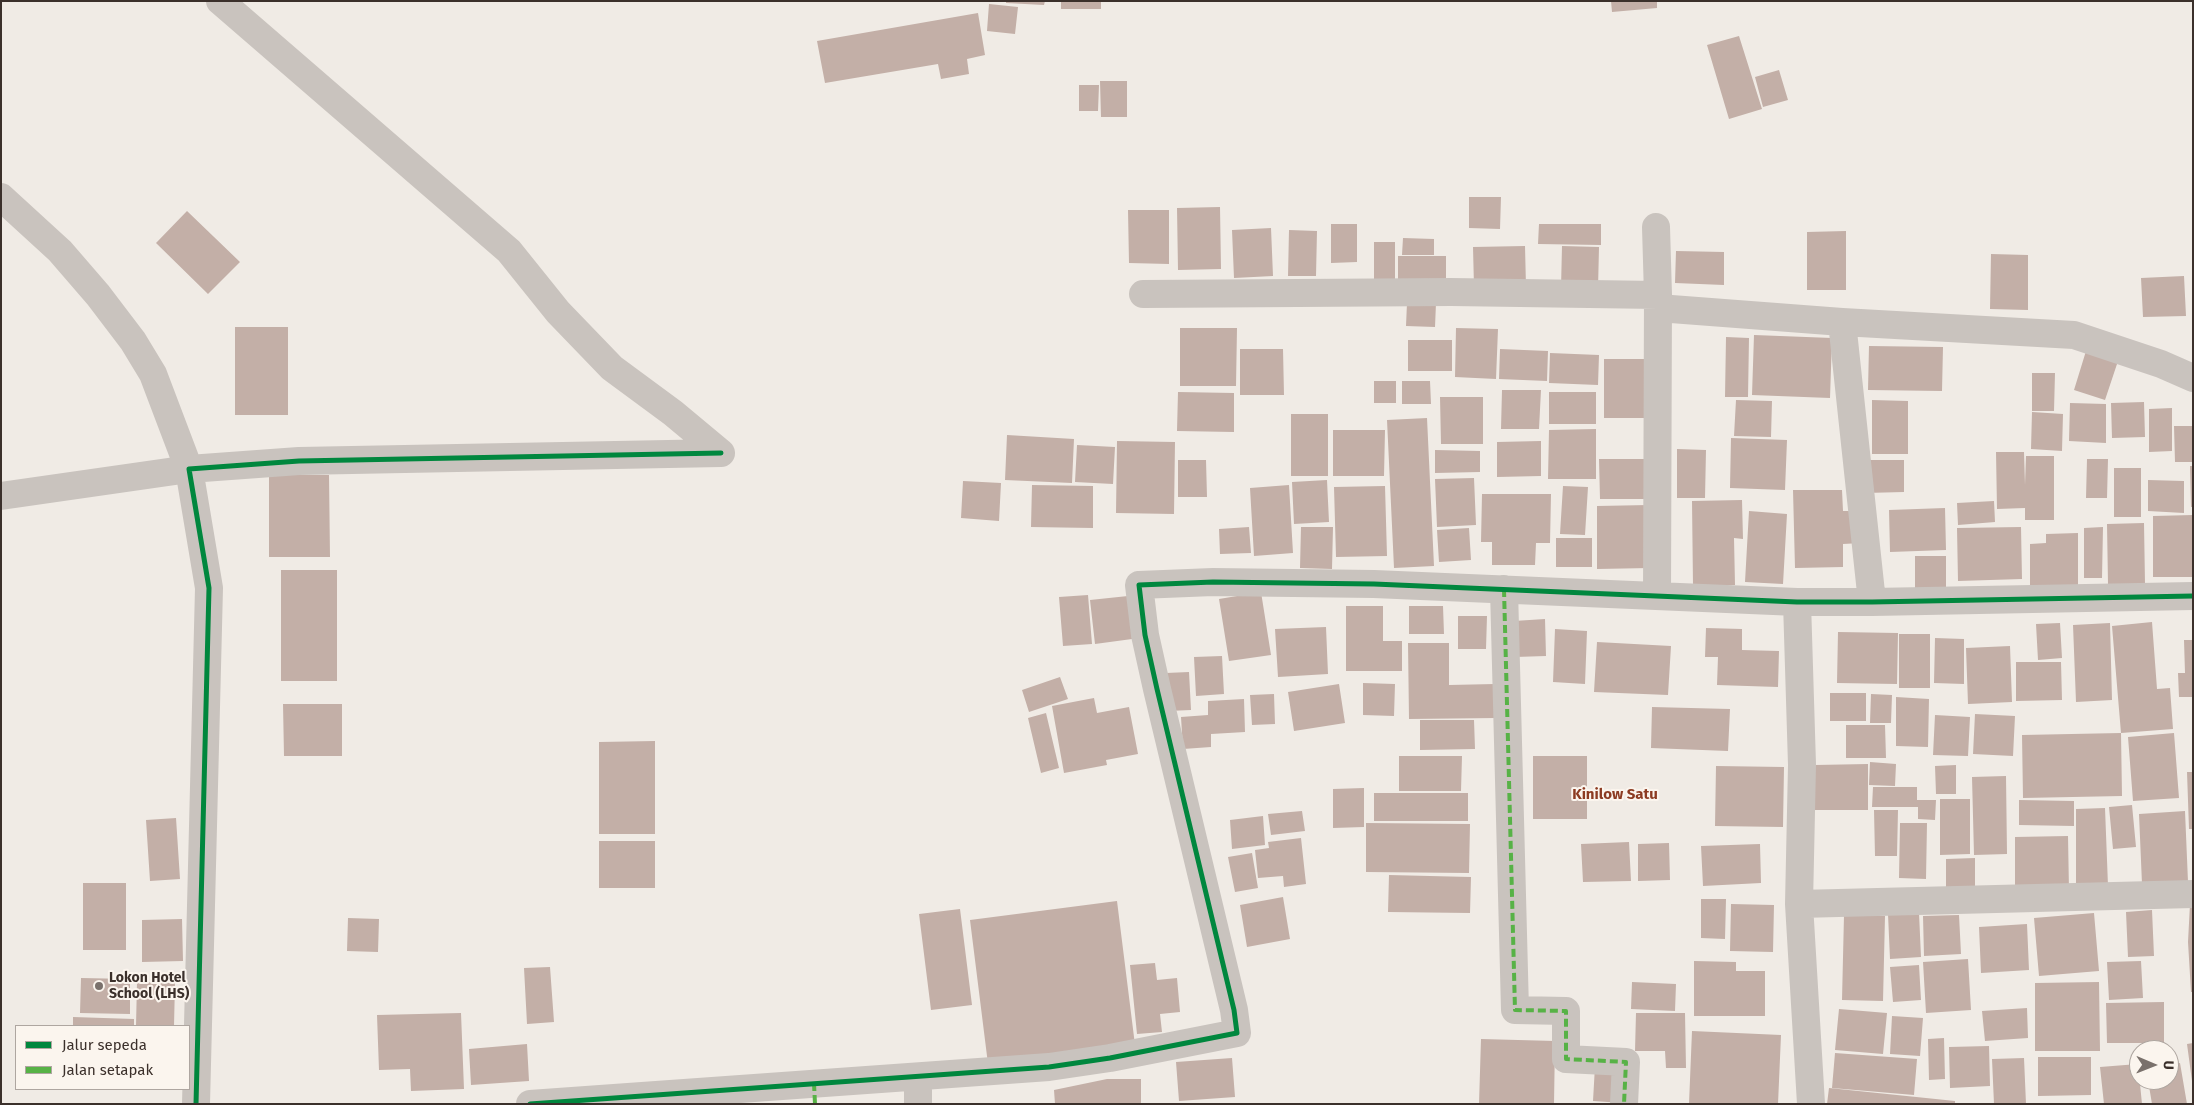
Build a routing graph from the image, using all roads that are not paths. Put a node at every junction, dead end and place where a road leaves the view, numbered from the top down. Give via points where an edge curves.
1 (220, 1) edge
2 (1, 197) edge
3 (1656, 227) dead end
4 (1143, 294) dead end
5 (1658, 301) junction
6 (1842, 322) junction
7 (2193, 378) edge
8 (189, 469) junction
9 (1, 496) edge
10 (1504, 589) junction
11 (1657, 596) junction
12 (2193, 596) edge
13 (1798, 602) junction
14 (1872, 602) junction
15 (2193, 894) edge
16 (1799, 904) junction
17 (918, 1077) junction
18 (814, 1094) edge
19 (196, 1104) edge
20 (530, 1104) edge
21 (918, 1104) edge
22 (1624, 1104) edge
23 (1811, 1104) edge

1 - 8 street via 509,252 558,312 612,368 721,453 299,461
2 - 8 street via 60,251 133,341 153,374
3 - 5 street
4 - 5 street via 1451,292
5 - 6 street
5 - 11 street
6 - 7 street via 2074,335
6 - 14 street
8 - 9 street
8 - 19 street via 209,588
10 - 11 street
10 - 17 street via 1213,582 1139,585 1145,635 1157,690 1232,1000 1237,1033 1048,1068
10 - 22 street via 1515,1010 1566,1011 1566,1058 1626,1062
11 - 13 street
12 - 14 street
13 - 14 street
13 - 16 street via 1802,765
15 - 16 street
16 - 23 street
17 - 18 street
17 - 21 street
18 - 20 street

